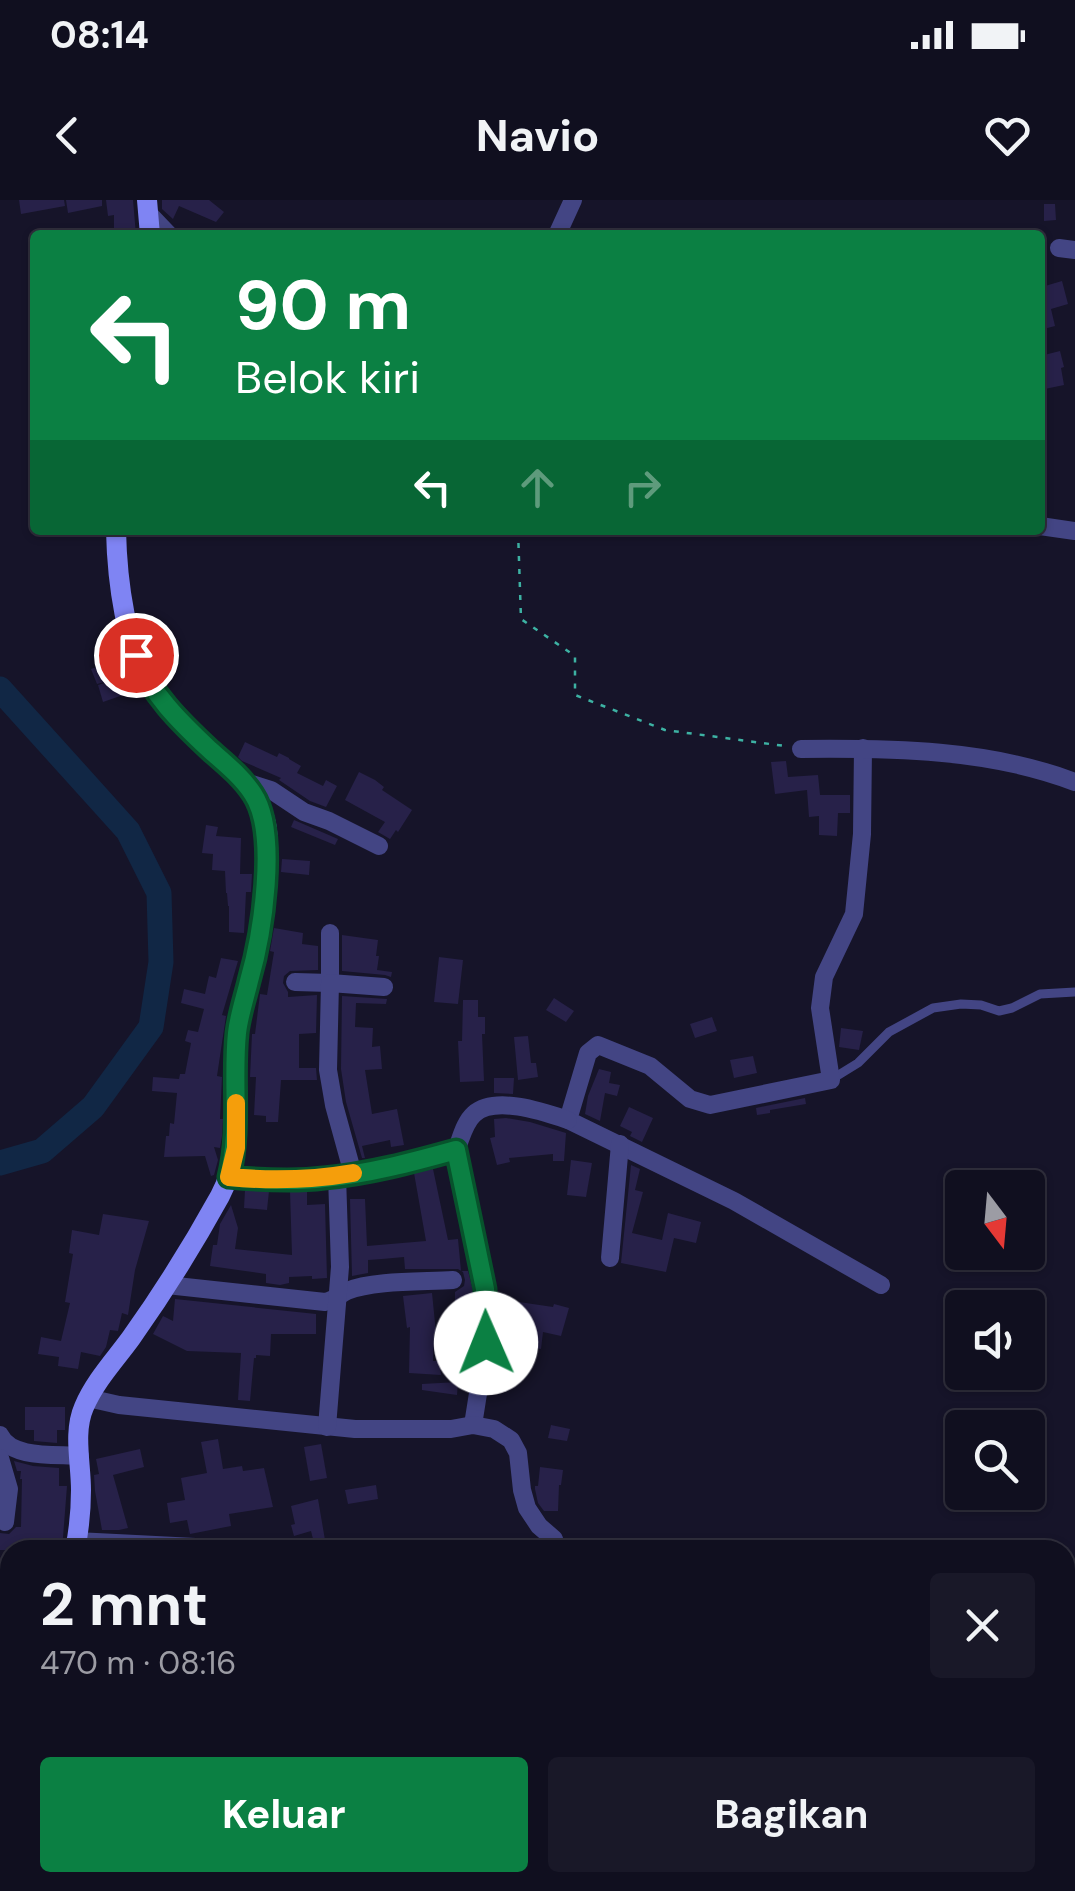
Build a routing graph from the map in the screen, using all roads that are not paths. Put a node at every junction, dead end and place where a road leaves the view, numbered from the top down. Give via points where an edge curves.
1 (573, 200) edge
2 (559, 230) edge
3 (1045, 527) edge
4 (1075, 531) edge
5 (117, 535) edge
6 (863, 748) junction
7 (801, 749) road end
8 (245, 782) junction
9 (1075, 782) edge
10 (378, 846) dead end
11 (330, 933) dead end
12 (296, 982) dead end
13 (330, 983) junction
14 (384, 986) dead end
15 (1075, 992) edge
16 (831, 1080) junction
17 (568, 1120) junction
18 (620, 1144) junction
19 (456, 1150) junction
20 (345, 1175) junction
21 (229, 1177) junction
22 (610, 1258) dead end
23 (454, 1280) dead end
24 (168, 1285) junction
25 (881, 1286) dead end
26 (336, 1300) junction
27 (88, 1398) junction
28 (473, 1425) junction
29 (327, 1426) junction
30 (0, 1437) edge
31 (80, 1456) junction
32 (0, 1458) edge
33 (5, 1522) dead end
34 (77, 1540) edge
35 (554, 1540) edge

1 - 2 street
3 - 4 street
5 - 8 main road via 140,668 172,712
6 - 7 street
6 - 9 street via 1000,760
6 - 16 street via 854,914 824,977 820,1008
8 - 10 street
8 - 21 main road via 262,809 268,854 238,1029
11 - 13 street
12 - 13 street
13 - 14 street
13 - 20 street via 328,1070
15 - 16 lane via 1040,994 999,1010 932,1008 889,1032
16 - 17 street via 710,1106 690,1099 650,1066 598,1045 588,1053
17 - 18 street
17 - 19 street via 511,1106 485,1107 467,1124
18 - 22 street
18 - 25 street
19 - 20 street
19 - 28 street via 485,1289 486,1343
20 - 21 street
20 - 26 street
21 - 24 main road
23 - 26 street via 372,1286
24 - 26 street
24 - 27 main road
26 - 29 street
27 - 29 street
27 - 31 main road via 79,1422
28 - 29 street
28 - 35 street via 511,1440 527,1508
30 - 31 street via 20,1452
31 - 34 main road
32 - 33 street via 9,1492

